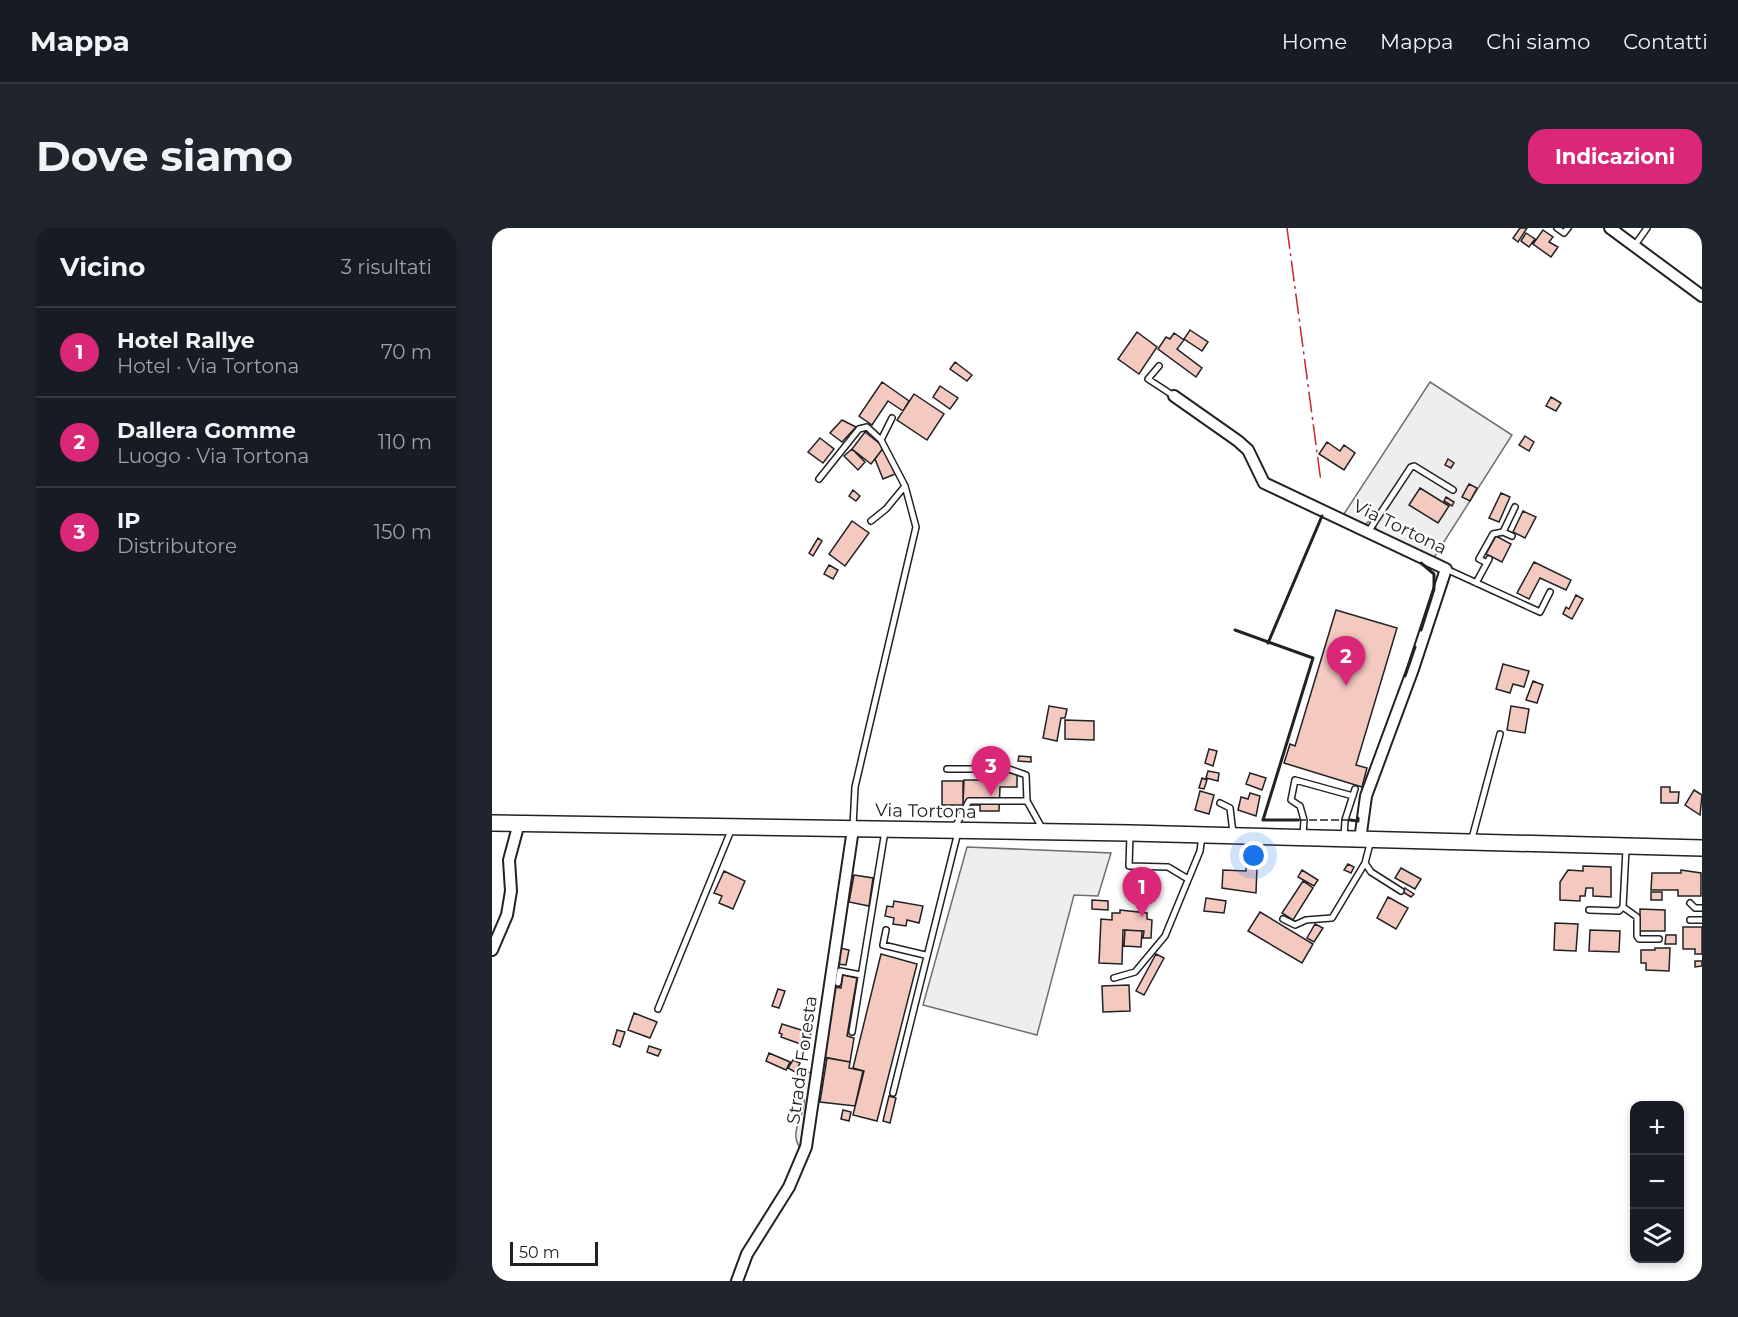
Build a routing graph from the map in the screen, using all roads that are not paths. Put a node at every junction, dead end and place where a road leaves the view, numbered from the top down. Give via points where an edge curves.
1 (1557, 228) edge
2 (1568, 228) edge
3 (1610, 228) edge
4 (1647, 228) edge
5 (1635, 245) junction
6 (1702, 296) edge
7 (1159, 366) dead end
8 (1174, 396) joint
9 (892, 418) dead end
10 (881, 440) junction
11 (819, 478) dead end
12 (905, 486) junction
13 (1453, 490) dead end
14 (1515, 507) dead end
15 (871, 520) dead end
16 (1503, 532) junction
17 (1367, 533) junction
18 (1512, 536) dead end
19 (1446, 569) junction
20 (1476, 583) junction
21 (1550, 592) dead end
22 (1500, 734) dead end
23 (947, 769) dead end
24 (1355, 789) dead end
25 (1353, 796) junction
26 (1027, 801) junction
27 (1220, 803) dead end
28 (492, 823) edge
29 (519, 823) junction
30 (733, 827) junction
31 (853, 829) junction
32 (885, 829) junction
33 (956, 831) junction
34 (1045, 832) junction
35 (1131, 833) junction
36 (1202, 836) junction
37 (1233, 836) junction
38 (1302, 838) junction
39 (1344, 839) junction
40 (1366, 840) junction
41 (1471, 843) junction
42 (1626, 847) junction
43 (1702, 848) edge
44 (1365, 863) junction
45 (1188, 879) junction
46 (1401, 891) dead end
47 (1690, 903) dead end
48 (1623, 907) junction
49 (1702, 908) edge
50 (1589, 910) dead end
51 (1283, 919) dead end
52 (1690, 920) dead end
53 (1702, 920) edge
54 (886, 930) dead end
55 (1659, 939) dead end
56 (492, 950) edge
57 (925, 955) junction
58 (861, 975) junction
59 (1114, 978) dead end
60 (838, 983) dead end
61 (658, 1010) dead end
62 (852, 1032) dead end
63 (893, 1093) dead end
64 (737, 1281) edge

1 - 2 lane via 1564,233
3 - 5 street
4 - 5 lane
5 - 6 street
7 - 8 lane via 1148,380
8 - 17 street, Via Tortona via 1248,450 1264,483
9 - 10 lane
10 - 11 lane via 867,427 859,429
10 - 12 lane
12 - 15 lane
12 - 31 lane via 916,528 855,787
13 - 17 lane via 1411,467
14 - 16 lane
16 - 18 lane
16 - 20 lane via 1493,534 1479,559 1488,561
17 - 19 street, Via Tortona
19 - 20 lane
19 - 40 street, Via Tortona via 1366,796
20 - 21 lane via 1540,612
22 - 41 lane
23 - 26 lane via 1009,769 1026,775
24 - 25 lane
25 - 38 lane via 1295,780 1291,800 1300,806 1304,820
25 - 39 lane
26 - 33 lane via 969,801
26 - 34 lane
27 - 37 lane via 1230,808
28 - 29 main road, Via Tortona
29 - 30 main road, Via Tortona
29 - 56 street via 509,860 511,891 507,915
30 - 31 main road, Via Tortona
30 - 61 lane
31 - 32 main road, Via Tortona
31 - 64 street, Strada Foresta via 806,1147 789,1187 747,1254
32 - 33 main road, Via Tortona
32 - 58 lane
33 - 34 main road, Via Tortona
33 - 57 lane
34 - 35 main road, Via Tortona
35 - 36 main road, Via Tortona
35 - 45 lane via 1129,866 1168,867
36 - 37 main road, Via Tortona
36 - 45 lane
37 - 38 main road, Via Tortona
38 - 39 main road, Via Tortona
39 - 40 main road, Via Tortona
40 - 41 main road, Via Tortona
40 - 44 lane
41 - 42 main road, Via Tortona
42 - 43 main road, Via Tortona
42 - 48 lane
44 - 46 lane via 1371,872
44 - 51 lane via 1332,918 1312,918 1295,925
45 - 59 lane via 1164,936 1135,972
47 - 49 lane
48 - 50 lane
48 - 55 lane via 1637,917 1639,939
52 - 53 lane
54 - 57 lane via 883,945
57 - 63 lane
58 - 60 lane via 840,971
58 - 62 lane

